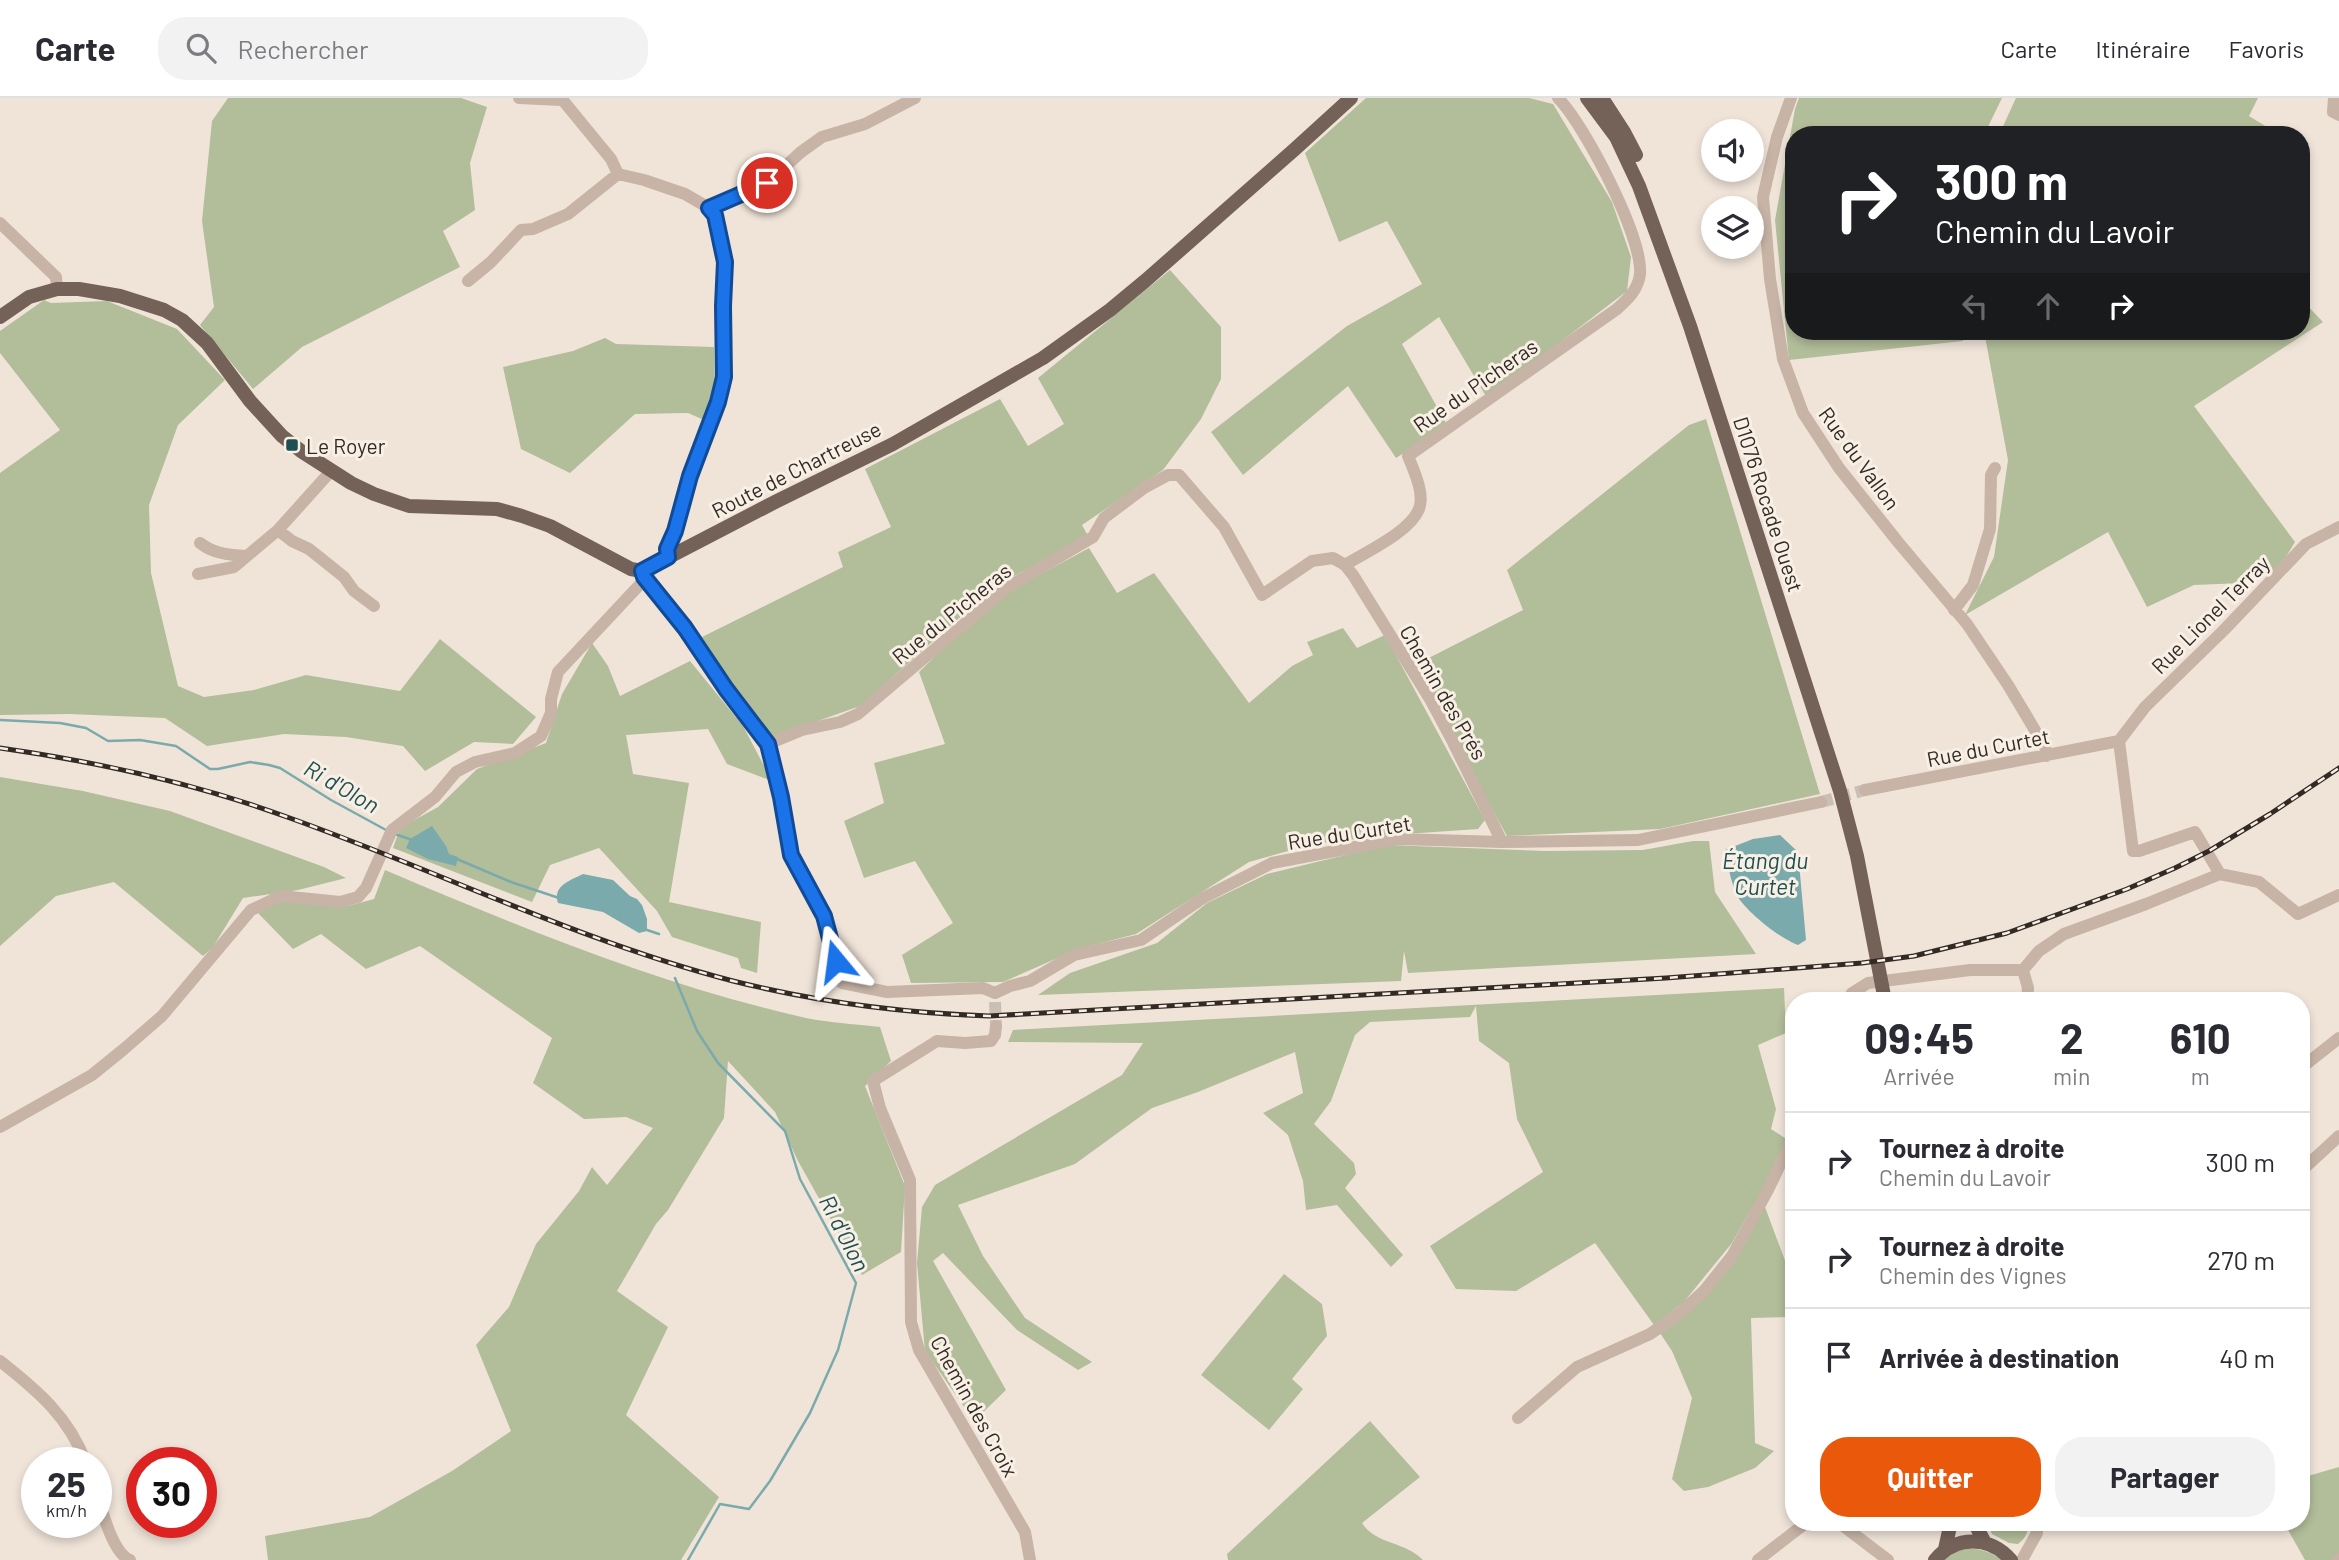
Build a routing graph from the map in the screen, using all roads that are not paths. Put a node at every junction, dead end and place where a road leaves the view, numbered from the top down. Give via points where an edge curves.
1 (519, 98) edge
2 (915, 98) edge
3 (1558, 98) edge
4 (1587, 98) edge
5 (1602, 98) edge
6 (1791, 98) edge
7 (2334, 98) edge
8 (561, 99) edge
9 (1348, 99) edge
10 (2339, 115) edge
11 (618, 174) junction
12 (709, 208) junction
13 (0, 223) edge
14 (468, 281) dead end
15 (57, 289) junction
16 (0, 317) edge
17 (1689, 326) junction
18 (1995, 468) dead end
19 (331, 471) junction
20 (2339, 527) edge
21 (278, 530) junction
22 (200, 543) dead end
23 (247, 556) junction
24 (668, 557) junction
25 (1345, 565) junction
26 (198, 574) dead end
27 (644, 575) junction
28 (374, 607) dead end
29 (1954, 610) junction
30 (2119, 741) junction
31 (768, 744) junction
32 (2047, 756) junction
33 (1865, 790) tunnel mouth
34 (1822, 802) tunnel mouth
35 (1502, 842) junction
36 (2218, 872) junction
37 (2339, 895) edge
38 (2023, 970) junction
39 (1854, 992) edge
40 (1883, 992) edge
41 (2028, 992) edge
42 (996, 1026) dead end
43 (2339, 1038) edge
44 (2310, 1061) edge
45 (0, 1126) edge
46 (2339, 1136) edge
47 (1785, 1154) edge
48 (2310, 1163) edge
49 (0, 1361) edge
50 (1518, 1418) dead end
51 (80, 1447) edge
52 (1795, 1531) edge
53 (1850, 1531) edge
54 (1948, 1531) edge
55 (1979, 1531) edge
56 (2037, 1531) edge
57 (112, 1536) edge
58 (1985, 1543) junction
59 (2032, 1543) junction
60 (1940, 1555) edge
61 (2007, 1556) edge
62 (130, 1560) edge
63 (1030, 1560) edge
64 (1758, 1560) edge
65 (1888, 1560) edge
66 (2022, 1560) edge

1 - 8 street
2 - 12 street via 865,124 822,137 767,183
3 - 25 street, Rue du Picheras via 1619,202 1638,255 1637,287 1617,309 1408,456 1418,483 1420,508 1409,525
4 - 17 main road, D1076 Rocade Ouest via 1627,157
5 - 17 main road via 1648,181
6 - 29 street, Rue du Vallon via 1776,137 1763,197 1783,359 1804,412 1839,468
7 - 10 street via 2333,112
8 - 11 street via 611,159
9 - 24 main road, Route de Chartreuse via 1145,281 1043,358 893,444
11 - 12 street via 685,194
11 - 14 street via 568,215 521,230
12 - 24 street via 715,215 725,262 724,377
13 - 15 street via 55,277
15 - 16 main road via 29,297
15 - 19 main road via 120,296 182,320 207,343 268,422
17 - 40 main road, D1076 Rocade Ouest via 1840,791
18 - 29 street via 1990,529 1973,585
19 - 21 street
19 - 27 main road via 409,506 487,508 522,516
20 - 30 street, Rue Lionel Terray via 2306,544 2144,707
21 - 23 street
21 - 28 street via 327,563
22 - 23 street via 224,555
23 - 26 street via 234,567
24 - 27 main road, Route de Chartreuse
25 - 31 street, Rue du Picheras via 1333,558 1312,561 1262,594 1224,527 1179,475 1168,475 1104,518 1093,537 1008,587 858,714
25 - 35 street, Chemin des Prés via 1430,699
27 - 31 street
27 - 45 street via 558,672 551,713 541,736 514,753 475,762 456,772 435,797 391,830 358,897 340,902 281,896 251,910 162,1016 134,1041 92,1075
29 - 32 street, Rue du Vallon via 2008,685
30 - 32 street, Rue du Curtet
30 - 36 street via 2133,851 2195,832
31 - 35 street, Rue du Curtet via 791,855 824,916 842,983 887,992 983,988 995,998 1074,955 1141,940 1203,898 1272,863 1398,839
32 - 33 street, Rue du Curtet
34 - 35 street, Rue du Curtet via 1638,840
36 - 37 street via 2259,882 2298,914
36 - 38 street via 2064,934 2039,951
38 - 39 street via 1970,970 1868,984
38 - 41 street
42 - 63 street, Chemin des Croix via 991,1041 937,1041 873,1081 910,1180 911,1322 919,1350 1026,1532
43 - 44 street
46 - 48 street
47 - 50 street via 1732,1256 1704,1291 1650,1334 1577,1367
49 - 51 street via 36,1389
52 - 64 street
53 - 65 street
54 - 60 main road
55 - 58 main road
56 - 59 street
57 - 62 street
58 - 60 main road via 1958,1543
58 - 61 main road
59 - 61 street
59 - 66 street

